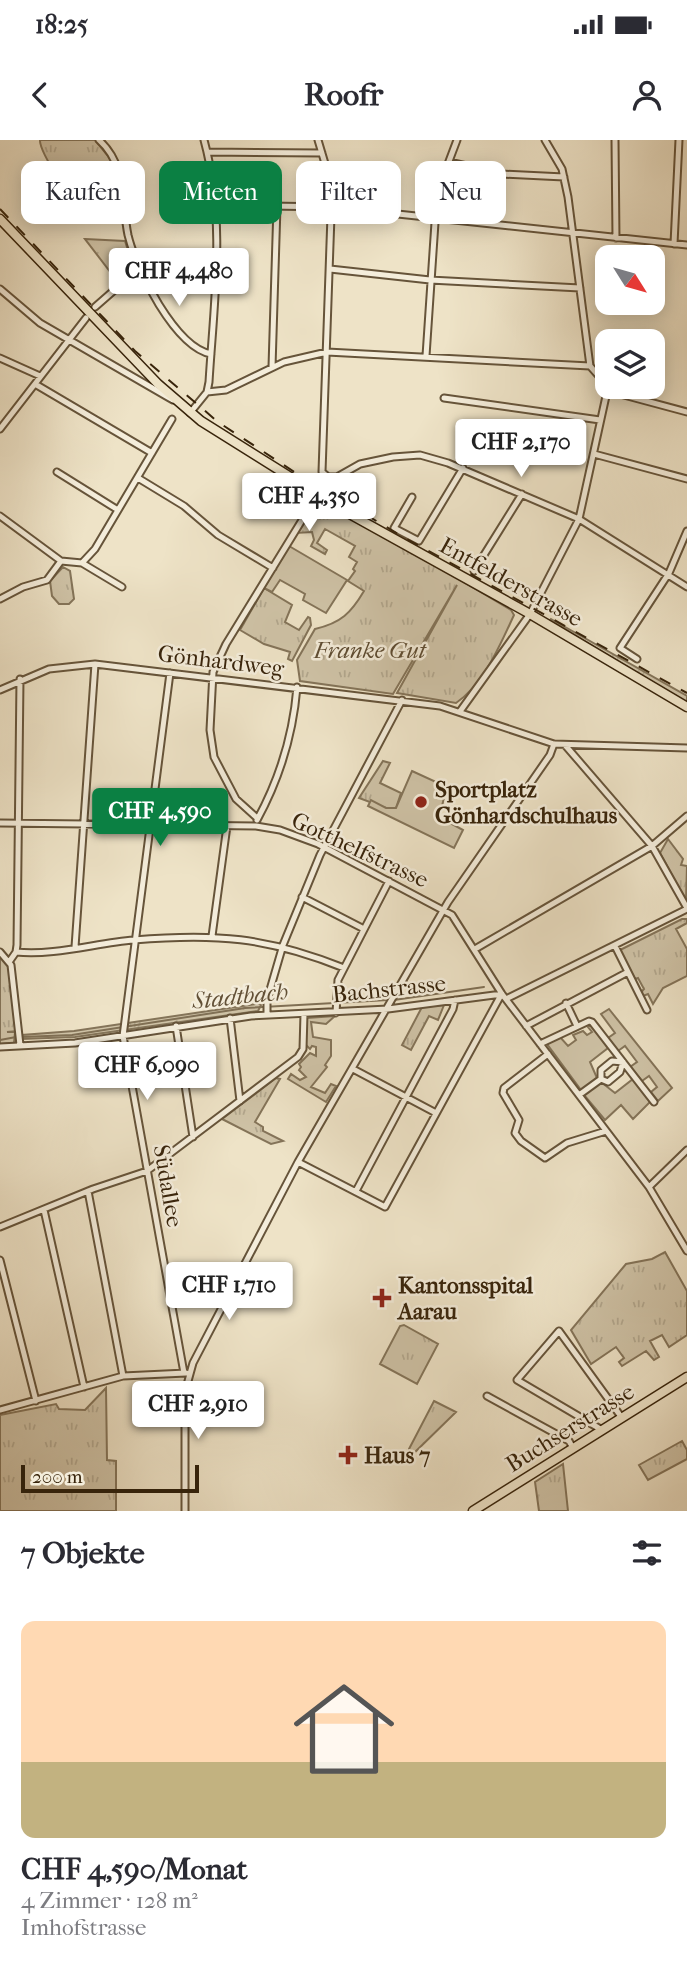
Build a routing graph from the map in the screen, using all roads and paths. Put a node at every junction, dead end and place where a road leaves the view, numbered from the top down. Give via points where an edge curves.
1 (99, 140) edge
2 (204, 140) edge
3 (318, 140) edge
4 (457, 140) edge
5 (544, 140) edge
6 (615, 140) edge
7 (679, 140) edge
8 (207, 152) junction
9 (322, 153) junction
10 (209, 161) edge
11 (324, 161) edge
12 (449, 161) edge
13 (506, 174) edge
14 (564, 177) junction
15 (0, 219) edge
16 (217, 224) edge
17 (276, 224) edge
18 (331, 224) edge
19 (435, 224) edge
20 (484, 224) edge
21 (573, 235) junction
22 (616, 239) junction
23 (674, 244) junction
24 (687, 245) edge
25 (330, 269) junction
26 (141, 274) junction
27 (430, 280) junction
28 (580, 288) junction
29 (0, 289) edge
30 (3, 298) edge
31 (95, 307) dead end
32 (86, 318) dead end
33 (69, 340) junction
34 (327, 352) junction
35 (211, 354) junction
36 (426, 356) junction
37 (0, 358) edge
38 (590, 366) junction
39 (272, 367) junction
40 (595, 372) edge
41 (40, 376) junction
42 (35, 384) junction
43 (207, 392) junction
44 (444, 398) dead end
45 (605, 399) edge
46 (639, 399) edge
47 (176, 401) junction
48 (687, 412) edge
49 (191, 414) junction
50 (172, 419) dead end
51 (600, 420) junction
52 (0, 429) edge
53 (152, 453) junction
54 (594, 454) junction
55 (463, 468) junction
56 (57, 472) dead end
57 (138, 478) junction
58 (687, 479) edge
59 (317, 494) junction
60 (522, 494) junction
61 (412, 497) dead end
62 (118, 510) junction
63 (0, 516) edge
64 (579, 519) junction
65 (687, 531) edge
66 (61, 561) junction
67 (82, 563) junction
68 (273, 568) junction
69 (474, 571) dead end
70 (669, 573) junction
71 (122, 587) dead end
72 (687, 587) edge
73 (0, 599) edge
74 (530, 614) junction
75 (637, 659) dead end
76 (95, 664) junction
77 (170, 673) junction
78 (20, 679) junction
79 (213, 680) junction
80 (297, 687) junction
81 (0, 690) edge
82 (402, 700) junction
83 (687, 707) edge
84 (461, 710) junction
85 (554, 744) junction
86 (565, 745) junction
87 (687, 748) edge
88 (687, 816) edge
89 (257, 818) junction
90 (0, 823) edge
91 (19, 824) junction
92 (84, 825) junction
93 (150, 825) junction
94 (227, 826) junction
95 (256, 826) junction
96 (323, 846) junction
97 (652, 846) junction
98 (389, 881) junction
99 (302, 897) junction
100 (687, 909) edge
101 (444, 910) junction
102 (365, 929) junction
103 (212, 936) junction
104 (134, 940) junction
105 (283, 945) junction
106 (615, 946) junction
107 (75, 947) junction
108 (475, 949) junction
109 (0, 952) edge
110 (16, 952) junction
111 (9, 962) junction
112 (344, 968) junction
113 (628, 972) junction
114 (504, 996) junction
115 (455, 1000) junction
116 (566, 1003) junction
117 (390, 1007) junction
118 (647, 1010) dead end
119 (336, 1011) junction
120 (267, 1012) junction
121 (304, 1014) junction
122 (230, 1018) junction
123 (176, 1026) junction
124 (526, 1026) junction
125 (577, 1026) junction
126 (123, 1033) junction
127 (540, 1044) junction
128 (20, 1045) junction
129 (0, 1047) edge
130 (548, 1054) junction
131 (623, 1062) junction
132 (354, 1069) junction
133 (601, 1079) junction
134 (579, 1095) junction
135 (407, 1098) junction
136 (240, 1101) junction
137 (654, 1102) dead end
138 (436, 1113) junction
139 (606, 1130) junction
140 (193, 1137) junction
141 (687, 1150) edge
142 (298, 1162) junction
143 (147, 1171) junction
144 (649, 1187) junction
145 (88, 1191) junction
146 (356, 1191) junction
147 (44, 1209) junction
148 (0, 1227) edge
149 (687, 1251) edge
150 (0, 1260) edge
151 (187, 1373) junction
152 (123, 1376) junction
153 (687, 1377) edge
154 (84, 1387) junction
155 (487, 1396) dead end
156 (36, 1401) junction
157 (0, 1410) edge
158 (622, 1418) junction
159 (602, 1430) junction
160 (573, 1448) junction
161 (185, 1511) edge
162 (473, 1511) edge

1 - 26 street via 120,172 128,233
2 - 8 street
3 - 9 street
4 - 12 street
5 - 14 street
6 - 22 street
7 - 23 street
8 - 9 street
8 - 10 street
9 - 11 street
13 - 14 street
14 - 21 street
15 - 47 main road, Entfelderstrasse
16 - 35 street
17 - 39 street
18 - 25 street
19 - 27 street
20 - 21 street
21 - 22 street
21 - 28 street
22 - 23 street
23 - 24 street
25 - 27 street
25 - 34 street
26 - 31 street
26 - 35 street via 180,334
27 - 28 street
27 - 36 street
28 - 38 street
29 - 30 street
30 - 33 street
32 - 33 street
33 - 41 street
33 - 47 street
34 - 36 street
34 - 39 street
34 - 55 street via 324,475 337,477 360,464 420,455
35 - 43 street
36 - 38 street
37 - 41 street
38 - 40 street
39 - 43 street via 226,390
41 - 42 street
42 - 52 street
42 - 53 street
43 - 49 street
44 - 51 street
45 - 51 street
46 - 48 street
47 - 49 main road, Entfelderstrasse
49 - 59 main road, Entfelderstrasse
50 - 53 street
51 - 54 street
53 - 57 street
54 - 58 street
54 - 64 street
55 - 60 street
55 - 61 street via 419,541 394,528
56 - 62 street
57 - 62 street
57 - 68 street
59 - 68 street
59 - 74 main road, Entfelderstrasse
60 - 64 street
60 - 69 street
62 - 67 street
63 - 66 street
64 - 70 street
64 - 74 street
65 - 70 street
66 - 67 street
66 - 73 street via 47,580
67 - 71 street
68 - 79 street via 220,656
70 - 72 street
70 - 75 street via 620,648
74 - 83 main road, Entfelderstrasse
74 - 84 street
76 - 77 street, Gönhardweg
76 - 78 street, Gönhardweg via 49,669
76 - 92 street
77 - 79 street, Gönhardweg
77 - 93 street, Südallee
78 - 81 street, Gönhardweg
78 - 91 street
79 - 80 street, Gönhardweg
79 - 89 street via 210,730 214,757 228,787
80 - 82 street, Gönhardweg
80 - 89 street via 289,743 267,804
82 - 84 street, Gönhardweg
82 - 96 street
84 - 85 street, Gönhardweg
85 - 86 street, Gönhardweg
85 - 101 street
86 - 87 street, Gönhardweg
86 - 97 street
88 - 97 street
89 - 95 street
90 - 91 street, Gotthelfstrasse
91 - 92 street, Gotthelfstrasse
91 - 110 street
92 - 93 street, Gotthelfstrasse
92 - 107 street
93 - 94 street, Gotthelfstrasse
93 - 104 street, Südallee
94 - 95 street, Gotthelfstrasse
94 - 103 street
95 - 96 street, Gotthelfstrasse
96 - 98 street, Gotthelfstrasse
96 - 99 street
97 - 100 street
97 - 108 street
98 - 101 street, Gotthelfstrasse
98 - 102 street
99 - 102 street
99 - 105 street
100 - 106 street
101 - 108 street, Gotthelfstrasse via 455,918
101 - 117 street
102 - 112 street
103 - 104 street
103 - 105 street
104 - 107 street
104 - 126 street, Südallee
105 - 112 street
105 - 120 street
106 - 113 street
106 - 114 street via 518,994
107 - 110 street
108 - 114 street, Gotthelfstrasse
109 - 111 street
110 - 111 street
111 - 128 street
112 - 119 street via 336,988
113 - 116 street
113 - 118 street
114 - 115 street, Bachstrasse
114 - 124 street, Gotthelfstrasse
114 - 138 street via 494,1003
115 - 117 street, Bachstrasse
115 - 135 street
116 - 124 street
116 - 125 street
117 - 119 street, Bachstrasse
117 - 132 street
119 - 121 street, Bachstrasse
120 - 121 street, Bachstrasse
120 - 122 street, Bachstrasse
121 - 136 street via 301,1053
122 - 123 street, Bachstrasse
122 - 136 street
123 - 126 street, Bachstrasse
123 - 140 street
124 - 127 street, Gotthelfstrasse
125 - 127 street
125 - 131 street via 592,1022
126 - 128 street, Bachstrasse via 64,1044
126 - 143 street, Südallee
127 - 130 street, Gotthelfstrasse
128 - 129 street, Bachstrasse
130 - 134 street, Gotthelfstrasse
130 - 139 street via 504,1088 519,1121 515,1133 521,1141 545,1158 567,1143
131 - 133 street via 620,1072 608,1082
131 - 133 street via 611,1061 601,1070
131 - 137 street
132 - 135 street
132 - 142 street
133 - 134 street
134 - 139 street, Gotthelfstrasse
135 - 138 street
135 - 146 street
136 - 140 street
138 - 146 street via 385,1207
139 - 144 street, Gotthelfstrasse
140 - 143 street
141 - 144 street
142 - 146 street
142 - 151 street
143 - 145 street
143 - 151 street, Südallee
144 - 149 street, Gotthelfstrasse
145 - 147 street
145 - 152 street
147 - 148 street
147 - 154 street
150 - 156 street
151 - 152 street
151 - 161 street, Südallee
152 - 154 street
153 - 158 main road, Buchserstrasse
154 - 156 street
155 - 160 street via 569,1441
156 - 157 street
158 - 159 main road, Buchserstrasse
158 - 159 street via 559,1331 517,1380
159 - 160 main road, Buchserstrasse
160 - 162 main road, Buchserstrasse

